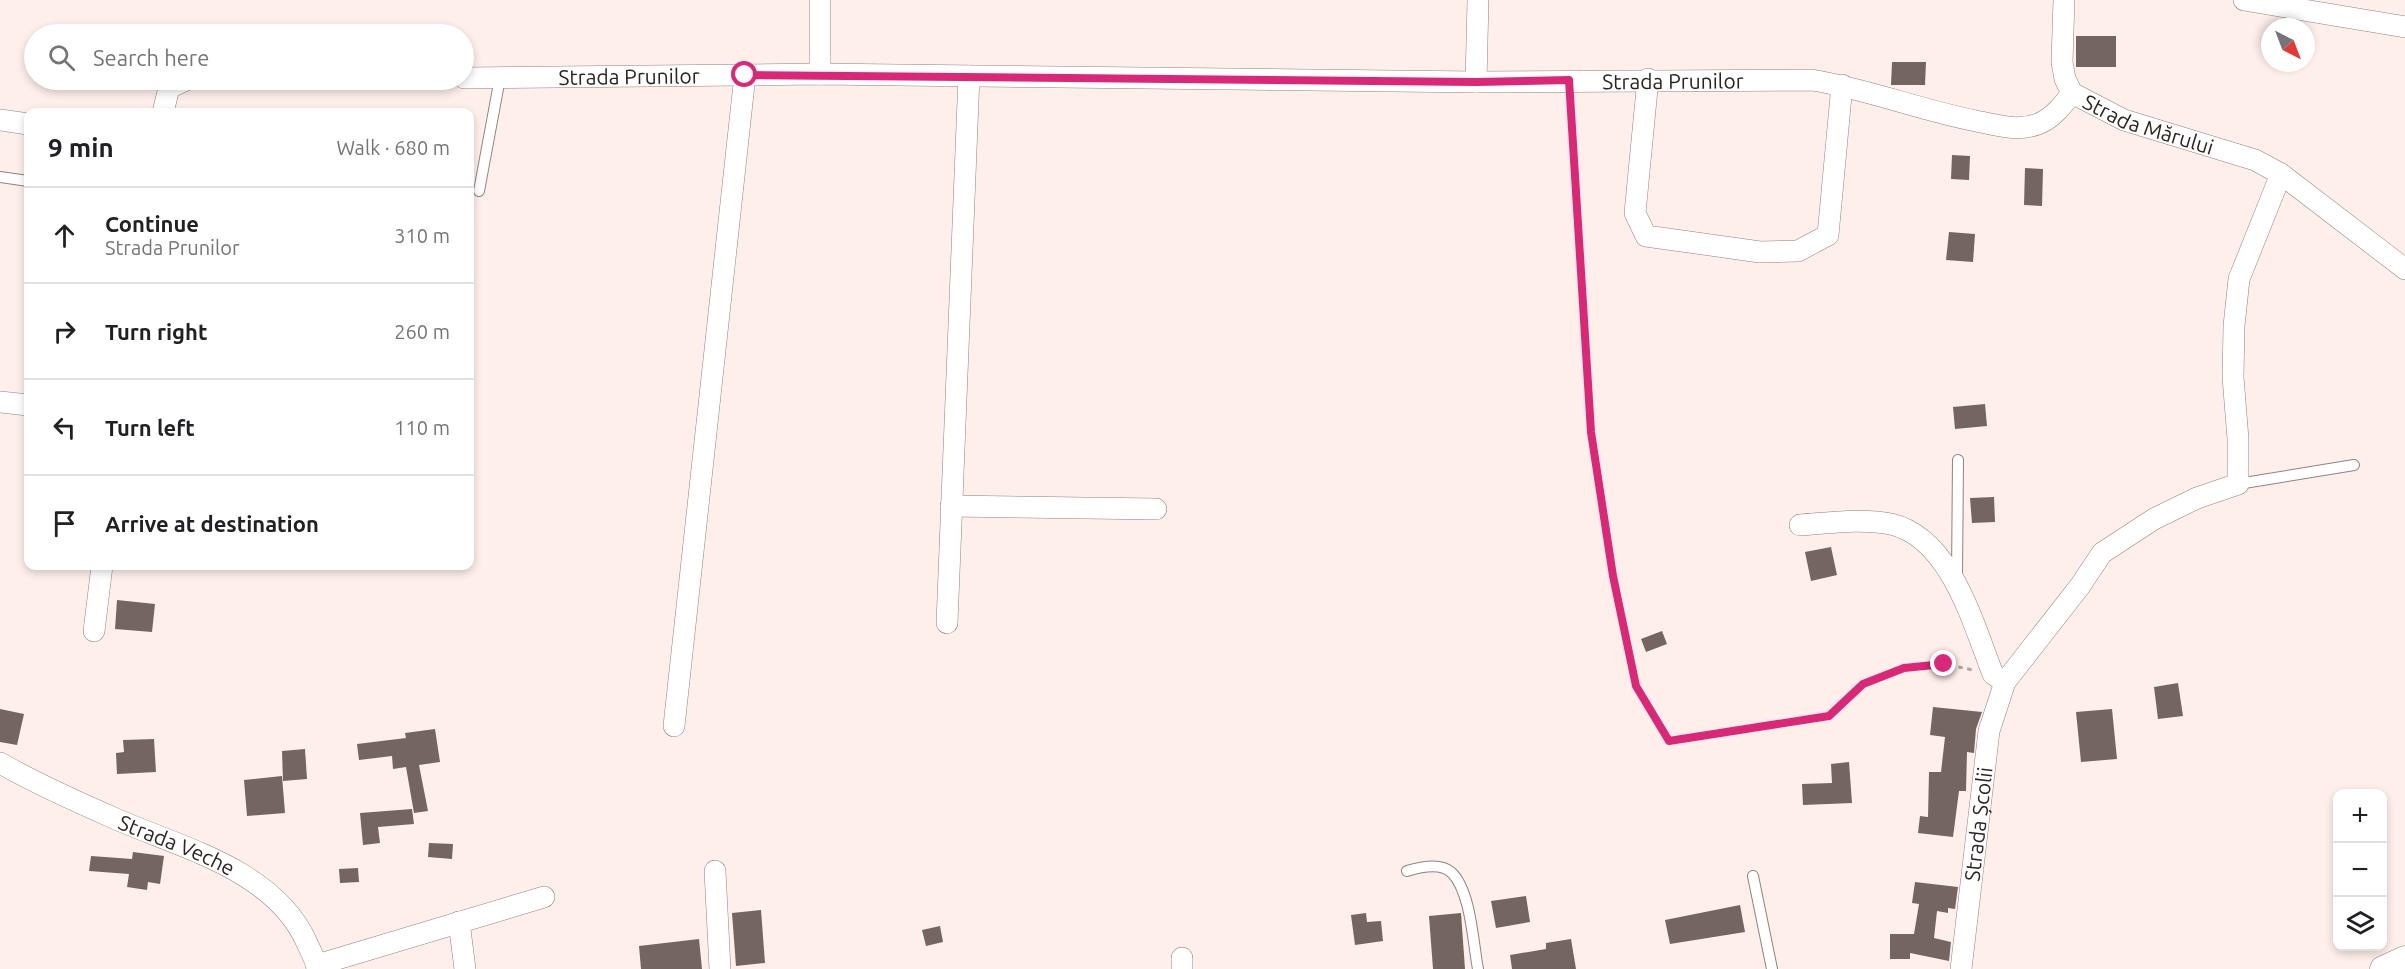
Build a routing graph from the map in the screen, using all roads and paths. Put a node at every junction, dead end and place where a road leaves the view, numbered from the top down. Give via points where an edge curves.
1 (820, 0) edge
2 (1478, 0) edge
3 (2064, 0) edge
4 (2244, 0) edge
5 (2405, 27) edge
6 (820, 74) junction
7 (745, 75) junction
8 (969, 76) junction
9 (474, 78) edge
10 (500, 78) junction
11 (1648, 79) junction
12 (1569, 80) junction
13 (1476, 82) junction
14 (1842, 85) junction
15 (168, 90) edge
16 (2072, 93) junction
17 (164, 108) edge
18 (0, 120) edge
19 (24, 123) edge
20 (2281, 174) junction
21 (0, 177) edge
22 (24, 180) edge
23 (479, 191) dead end
24 (2405, 269) edge
25 (0, 402) edge
26 (24, 405) edge
27 (1958, 460) dead end
28 (2354, 465) dead end
29 (2238, 484) junction
30 (951, 506) junction
31 (1156, 509) dead end
32 (1800, 525) dead end
33 (102, 570) edge
34 (1957, 582) junction
35 (946, 623) dead end
36 (94, 631) dead end
37 (1999, 678) junction
38 (674, 726) dead end
39 (0, 763) edge
40 (1407, 870) dead end
41 (715, 871) dead end
42 (1753, 876) dead end
43 (544, 897) dead end
44 (459, 922) junction
45 (2405, 959) edge
46 (317, 967) edge
47 (465, 969) edge
48 (720, 969) edge
49 (1478, 969) edge
50 (1772, 969) edge
51 (1961, 969) edge
52 (2383, 969) edge

1 - 6 street
2 - 13 street
3 - 16 street, Strada Mărului via 2062,62 2064,79
4 - 5 street
6 - 7 street, Strada Prunilor
6 - 8 street, Strada Prunilor
7 - 10 street, Strada Prunilor
7 - 38 street
8 - 13 street, Strada Prunilor
8 - 30 street
9 - 10 street, Strada Prunilor
10 - 23 lane
11 - 12 street, Strada Prunilor
11 - 14 street, Strada Prunilor via 1812,80
11 - 14 street via 1635,213 1646,236 1760,252 1798,250 1828,235
12 - 13 street, Strada Prunilor
12 - 37 path via 1591,432 1613,576 1636,686 1669,741 1829,716 1863,684 1904,668 1944,664
14 - 16 street, Strada Prunilor via 1937,113 2017,129 2040,124 2058,111
15 - 17 street
16 - 20 street, Strada Mărului via 2124,120 2256,160
18 - 19 street
20 - 24 street, Strada Mărului
20 - 29 street via 2239,279 2233,377
21 - 22 lane
25 - 26 street
27 - 34 lane
28 - 29 lane
29 - 37 street, Strada Școlii via 2154,519 2102,553 2080,586
30 - 31 street
30 - 35 street
32 - 34 street via 1891,525 1913,533
33 - 36 street
34 - 37 street
37 - 51 street, Strada Școlii via 1989,731
39 - 46 street, Strada Veche via 243,875 286,911 303,934
40 - 49 lane via 1436,866 1452,872 1465,895
41 - 48 street
42 - 50 lane
43 - 44 street
44 - 46 street
44 - 47 street
45 - 52 street

